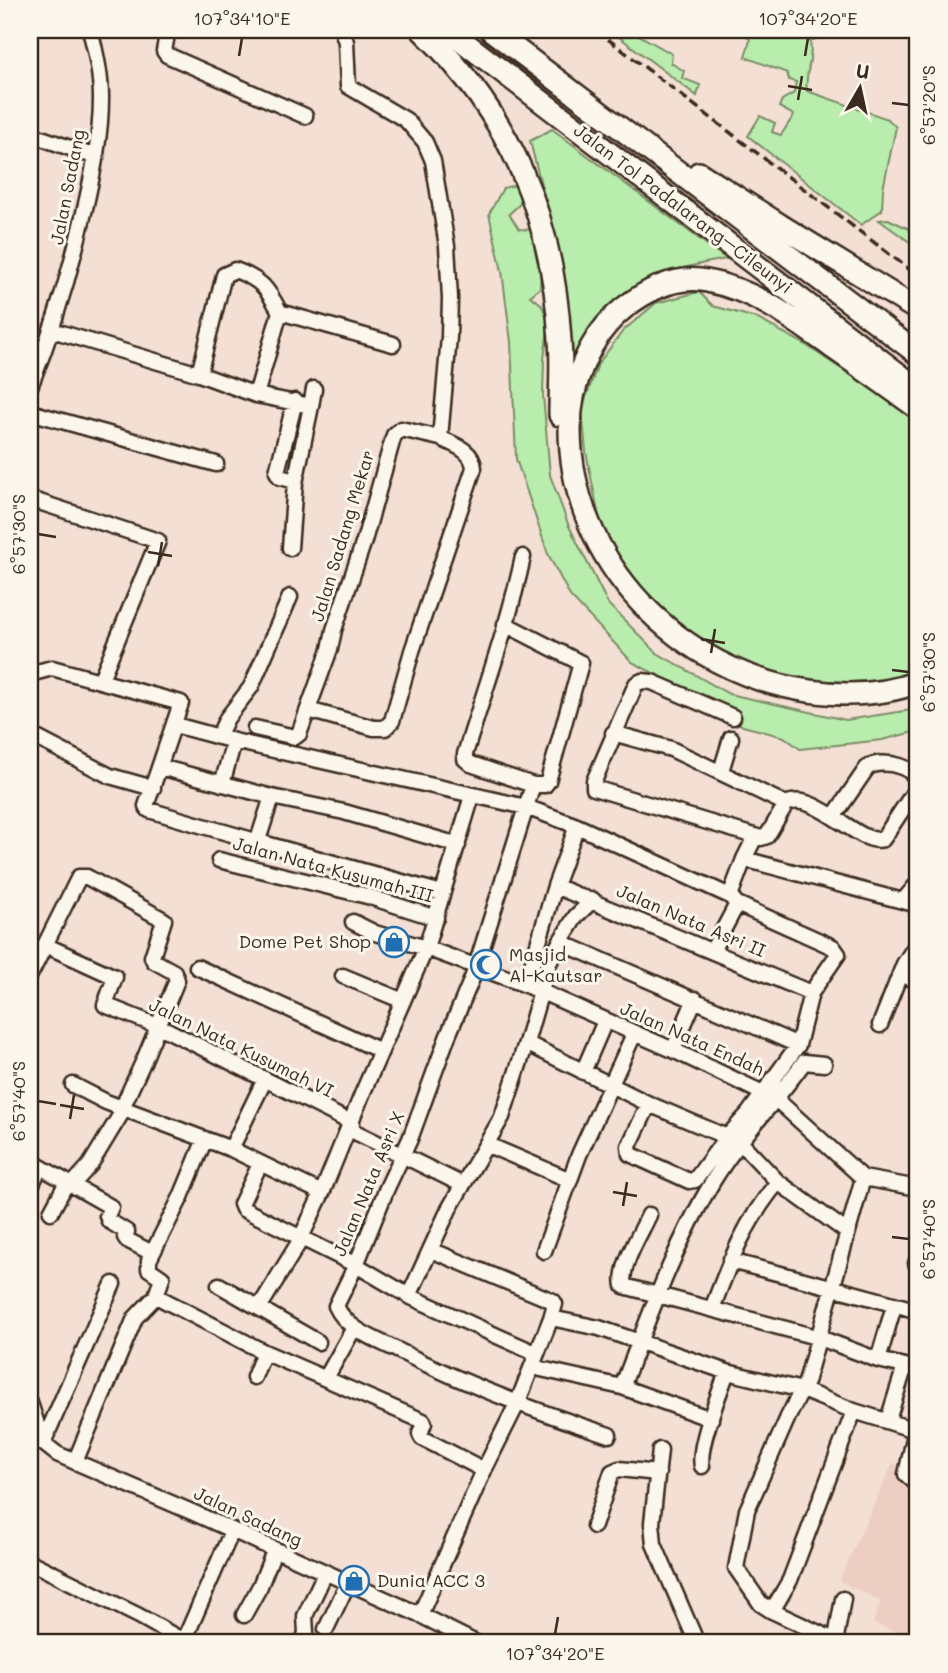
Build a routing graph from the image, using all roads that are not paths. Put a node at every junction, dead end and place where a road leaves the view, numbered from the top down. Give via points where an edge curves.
1 (90, 30) edge
2 (168, 30) edge
3 (342, 30) edge
4 (422, 30) edge
5 (448, 30) edge
6 (491, 30) edge
7 (305, 116) dead end
8 (30, 134) edge
9 (638, 141) junction
10 (96, 157) junction
11 (918, 310) edge
12 (280, 312) junction
13 (52, 330) junction
14 (393, 344) dead end
15 (918, 354) edge
16 (199, 374) junction
17 (30, 387) edge
18 (314, 388) dead end
19 (918, 389) edge
20 (256, 395) junction
21 (295, 401) junction
22 (311, 406) junction
23 (918, 408) edge
24 (30, 412) edge
25 (440, 438) junction
26 (216, 464) dead end
27 (295, 481) junction
28 (30, 499) edge
29 (290, 548) dead end
30 (523, 557) dead end
31 (290, 597) dead end
32 (505, 624) junction
33 (30, 674) edge
34 (101, 679) junction
35 (918, 682) edge
36 (918, 690) edge
37 (307, 710) junction
38 (733, 717) dead end
39 (175, 725) junction
40 (255, 728) dead end
41 (613, 733) junction
42 (32, 735) dead end
43 (218, 737) junction
44 (731, 738) dead end
45 (234, 741) junction
46 (160, 767) junction
47 (721, 771) junction
48 (222, 784) junction
49 (533, 785) junction
50 (153, 788) junction
51 (472, 796) junction
52 (272, 797) junction
53 (786, 804) junction
54 (526, 807) junction
55 (834, 816) junction
56 (577, 826) junction
57 (755, 837) junction
58 (257, 843) junction
59 (458, 845) junction
60 (744, 859) junction
61 (219, 860) dead end
62 (918, 883) edge
63 (555, 886) junction
64 (442, 893) junction
65 (593, 900) junction
66 (733, 900) junction
67 (903, 901) junction
68 (918, 905) edge
69 (436, 918) junction
70 (353, 922) dead end
71 (561, 942) junction
72 (918, 942) edge
73 (45, 945) junction
74 (426, 948) junction
75 (712, 951) junction
76 (197, 967) dead end
77 (476, 967) junction
78 (900, 974) junction
79 (30, 975) edge
80 (343, 976) dead end
81 (918, 981) edge
82 (526, 985) junction
83 (540, 991) junction
84 (811, 993) junction
85 (695, 999) junction
86 (402, 1001) junction
87 (605, 1021) junction
88 (880, 1025) dead end
89 (158, 1026) junction
90 (634, 1034) junction
91 (526, 1043) junction
92 (798, 1045) junction
93 (673, 1050) junction
94 (381, 1051) junction
95 (824, 1063) dead end
96 (583, 1072) junction
97 (265, 1079) junction
98 (73, 1085) dead end
99 (611, 1086) junction
100 (769, 1096) junction
101 (649, 1104) junction
102 (123, 1108) junction
103 (351, 1126) junction
104 (205, 1139) junction
105 (733, 1140) junction
106 (488, 1145) junction
107 (231, 1149) junction
108 (402, 1157) junction
109 (35, 1164) edge
110 (260, 1164) junction
111 (863, 1178) junction
112 (570, 1180) junction
113 (778, 1182) junction
114 (69, 1184) junction
115 (463, 1185) junction
116 (918, 1186) edge
117 (30, 1188) edge
118 (322, 1193) junction
119 (51, 1212) dead end
120 (649, 1215) dead end
121 (847, 1232) junction
122 (301, 1237) junction
123 (431, 1250) junction
124 (544, 1251) dead end
125 (152, 1253) junction
126 (730, 1261) junction
127 (356, 1265) junction
128 (113, 1284) dead end
129 (219, 1285) dead end
130 (834, 1286) junction
131 (156, 1296) junction
132 (409, 1296) junction
133 (656, 1296) junction
134 (894, 1306) junction
135 (259, 1308) junction
136 (712, 1309) junction
137 (918, 1311) edge
138 (551, 1318) junction
139 (354, 1328) junction
140 (820, 1338) junction
141 (640, 1341) junction
142 (318, 1342) dead end
143 (264, 1352) junction
144 (534, 1360) junction
145 (878, 1360) junction
146 (912, 1368) edge
147 (727, 1372) junction
148 (254, 1377) dead end
149 (326, 1378) junction
150 (622, 1387) junction
151 (802, 1390) junction
152 (30, 1403) edge
153 (517, 1404) junction
154 (854, 1410) junction
155 (711, 1419) junction
156 (888, 1420) junction
157 (917, 1431) edge
158 (609, 1435) dead end
159 (43, 1443) junction
160 (660, 1450) dead end
161 (75, 1462) junction
162 (702, 1466) dead end
163 (484, 1471) junction
164 (658, 1473) junction
165 (918, 1485) edge
166 (594, 1526) dead end
167 (232, 1531) junction
168 (274, 1551) junction
169 (30, 1562) edge
170 (325, 1573) junction
171 (348, 1583) junction
172 (843, 1599) dead end
173 (772, 1611) junction
174 (244, 1615) dead end
175 (420, 1615) junction
176 (326, 1629) dead end
177 (836, 1642) edge
178 (185, 1643) edge
179 (302, 1643) edge
180 (476, 1643) edge
181 (697, 1643) edge

1 - 10 street, Jalan Sadang via 101,95
2 - 7 street via 167,55
3 - 25 street via 348,86 407,120 433,161 450,298
4 - 36 highway via 459,68 494,115 533,196 544,231 557,313 560,419 570,496 592,549 620,591 691,656 736,680 811,700 865,701
5 - 19 highway, Jalan Tol Padalarang–Cileunyi
6 - 9 highway, Jalan Tol Padalarang–Cileunyi
8 - 10 street
9 - 11 highway via 713,180
9 - 15 highway, Jalan Tol Padalarang–Cileunyi
10 - 13 street, Jalan Sadang via 78,243
12 - 14 street
12 - 16 street via 261,282 235,270 228,273
12 - 20 street
13 - 16 street
13 - 17 street, Jalan Sadang
16 - 20 street
18 - 22 street
20 - 21 street
21 - 22 street
21 - 27 street via 277,472
22 - 27 street
23 - 35 highway via 750,293 704,280 657,286 612,318 578,377 570,408 576,484 598,544 622,582 679,639 722,665 781,687 859,694
24 - 26 street
25 - 37 street, Jalan Sadang Mekar via 401,429 394,435 330,649
25 - 37 street via 467,452 474,468 392,721 385,728 374,729
27 - 29 street
28 - 34 street via 158,541
30 - 32 street
31 - 43 street via 251,687
32 - 49 street via 465,759
32 - 49 street via 581,663 548,781
33 - 34 street via 51,667
34 - 39 street via 180,702
37 - 40 street, Jalan Sadang Mekar via 295,737
38 - 41 street via 642,681 636,684
39 - 43 street
39 - 46 street
41 - 47 street
41 - 57 street via 594,781 596,790
42 - 50 street via 110,776
43 - 45 street
44 - 47 street
45 - 48 street
45 - 51 street
46 - 48 street
46 - 50 street
47 - 53 street
48 - 52 street
49 - 54 street, Jalan Nata Asri X
50 - 58 street via 146,806 149,810
51 - 54 street
51 - 59 street
52 - 58 street
52 - 59 street
53 - 55 street via 796,801
53 - 57 street via 767,835
54 - 56 street
54 - 77 street, Jalan Nata Asri X
55 - 55 street via 875,763 908,770 918,782 883,839 873,841
56 - 63 street
56 - 66 street
57 - 60 street
58 - 64 street
59 - 64 street
60 - 66 street
60 - 67 street
61 - 69 street, Jalan Nata Kusumah III
62 - 67 street
63 - 65 street, Jalan Nata Asri II
63 - 82 street
64 - 69 street
65 - 71 street via 576,916
65 - 75 street, Jalan Nata Asri II
66 - 75 street
66 - 84 street via 836,950 837,957
67 - 68 street
69 - 74 street
70 - 74 street, Jalan Nata Endah
71 - 83 street
71 - 85 street
72 - 78 street
73 - 79 street
73 - 89 street, Jalan Nata Kusumah VI via 113,975 104,1004
73 - 89 street via 81,876 164,920 152,957 174,972 177,980
74 - 77 street, Jalan Nata Endah
74 - 86 street
75 - 84 street, Jalan Nata Asri II
76 - 94 street
77 - 82 street, Jalan Nata Endah
77 - 108 street, Jalan Nata Asri X
78 - 81 street
78 - 88 street
80 - 86 street
82 - 83 street, Jalan Nata Endah
83 - 87 street, Jalan Nata Endah
83 - 91 street
84 - 92 street
85 - 92 street
85 - 93 street
86 - 94 street
87 - 90 street, Jalan Nata Endah
87 - 96 street
89 - 97 street, Jalan Nata Kusumah VI
89 - 102 street
90 - 93 street, Jalan Nata Endah
90 - 99 street
91 - 96 street
91 - 106 street
92 - 100 street
93 - 100 street, Jalan Nata Endah
94 - 103 street
95 - 100 street via 804,1062
96 - 99 street
97 - 103 street, Jalan Nata Kusumah VI
97 - 107 street
98 - 102 street
99 - 101 street
99 - 112 street
100 - 105 street
100 - 111 street, Jalan Nata Endah
101 - 105 street
101 - 105 street via 629,1146 630,1154 689,1181
102 - 104 street
102 - 114 street via 90,1165
103 - 108 street, Jalan Nata Kusumah VI
103 - 118 street
104 - 107 street
104 - 125 street
105 - 113 street
105 - 133 street
106 - 112 street
106 - 115 street
107 - 110 street
108 - 115 street, Jalan Nata Kusumah VI
108 - 127 street, Jalan Nata Asri X
109 - 114 street
109 - 117 street
110 - 118 street
110 - 122 street via 242,1207
111 - 116 street
111 - 121 street
112 - 124 street
113 - 121 street
113 - 126 street via 757,1208
114 - 119 street
114 - 125 street via 111,1207 109,1221 127,1232 127,1240
115 - 123 street
118 - 122 street
120 - 133 street via 622,1279 624,1286
121 - 130 street
122 - 127 street
122 - 135 street
123 - 132 street
123 - 138 street via 553,1301
125 - 131 street via 149,1268 163,1279
126 - 130 street
126 - 136 street
127 - 132 street
127 - 139 street, Jalan Nata Asri X via 336,1306
128 - 159 street
129 - 135 street
130 - 134 street
130 - 140 street
131 - 143 street
131 - 161 street via 135,1318
132 - 144 street
133 - 136 street
133 - 141 street
134 - 137 street
134 - 145 street
135 - 142 street
136 - 140 street
138 - 141 street
138 - 144 street
139 - 149 street
139 - 153 street
140 - 145 street
140 - 151 street
141 - 147 street
141 - 150 street
143 - 148 street
143 - 149 street
144 - 150 street
144 - 153 street
145 - 146 street
146 - 156 street
147 - 151 street
147 - 155 street
149 - 163 street via 422,1421 422,1438
150 - 155 street
151 - 154 street
151 - 173 street via 747,1510 737,1552 736,1568 742,1580
152 - 159 street
153 - 158 street
153 - 163 street
154 - 156 street
154 - 173 street via 790,1580
155 - 162 street
156 - 157 street
157 - 165 street via 906,1474
159 - 161 street, Jalan Sadang
160 - 164 street
161 - 167 street, Jalan Sadang
163 - 175 street
164 - 166 street via 612,1472
164 - 181 street via 654,1544
167 - 168 street, Jalan Sadang
167 - 178 street
168 - 170 street, Jalan Sadang
168 - 174 street
169 - 178 street
170 - 171 street, Jalan Sadang
170 - 179 street via 305,1616
171 - 175 street, Jalan Sadang
171 - 176 street
172 - 177 street
173 - 177 street
175 - 180 street, Jalan Sadang

